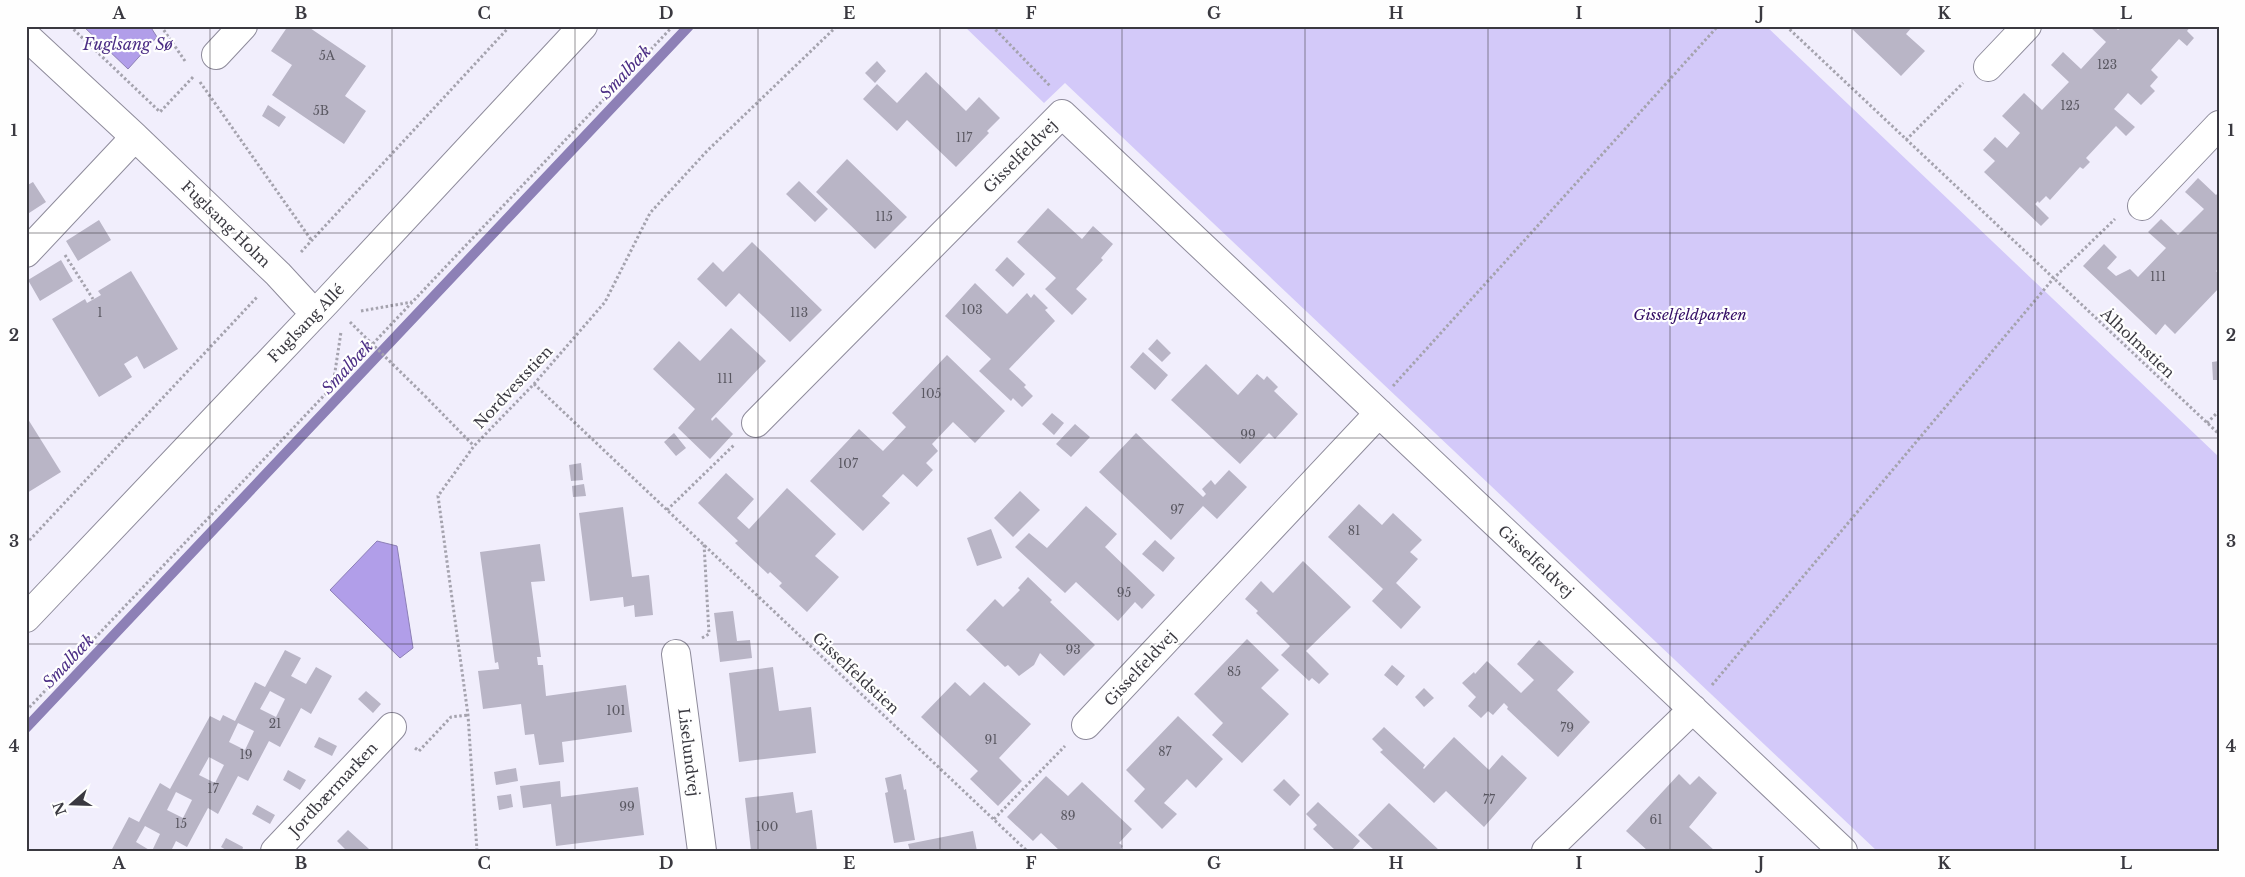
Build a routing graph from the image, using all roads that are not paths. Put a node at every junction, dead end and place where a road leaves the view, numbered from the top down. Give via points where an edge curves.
1 (243, 26) edge
2 (583, 26) edge
3 (2027, 26) edge
4 (26, 36) edge
5 (216, 55) dead end
6 (1988, 67) road end
7 (2219, 125) edge
8 (135, 138) junction
9 (2142, 206) road end
10 (26, 253) edge
11 (314, 313) junction
12 (1376, 411) junction
13 (756, 424) road end
14 (26, 618) edge
15 (676, 654) road end
16 (1693, 709) junction
17 (1086, 725) road end
18 (392, 727) road end
19 (275, 851) edge
20 (702, 851) edge
21 (1546, 851) edge
22 (1843, 851) edge

1 - 5 street
2 - 11 street, Fuglsang Allé
3 - 6 street
4 - 8 street, Fuglsang Holm
7 - 9 street
8 - 10 street
8 - 11 street, Fuglsang Holm via 278,274
11 - 14 street, Fuglsang Allé
12 - 13 street, Gisselfeldvej via 1062,114
12 - 16 street, Gisselfeldvej
12 - 17 street, Gisselfeldvej
15 - 20 street, Liselundvej
16 - 21 street
16 - 22 street, Gisselfeldvej
18 - 19 street, Jordbærmarken

